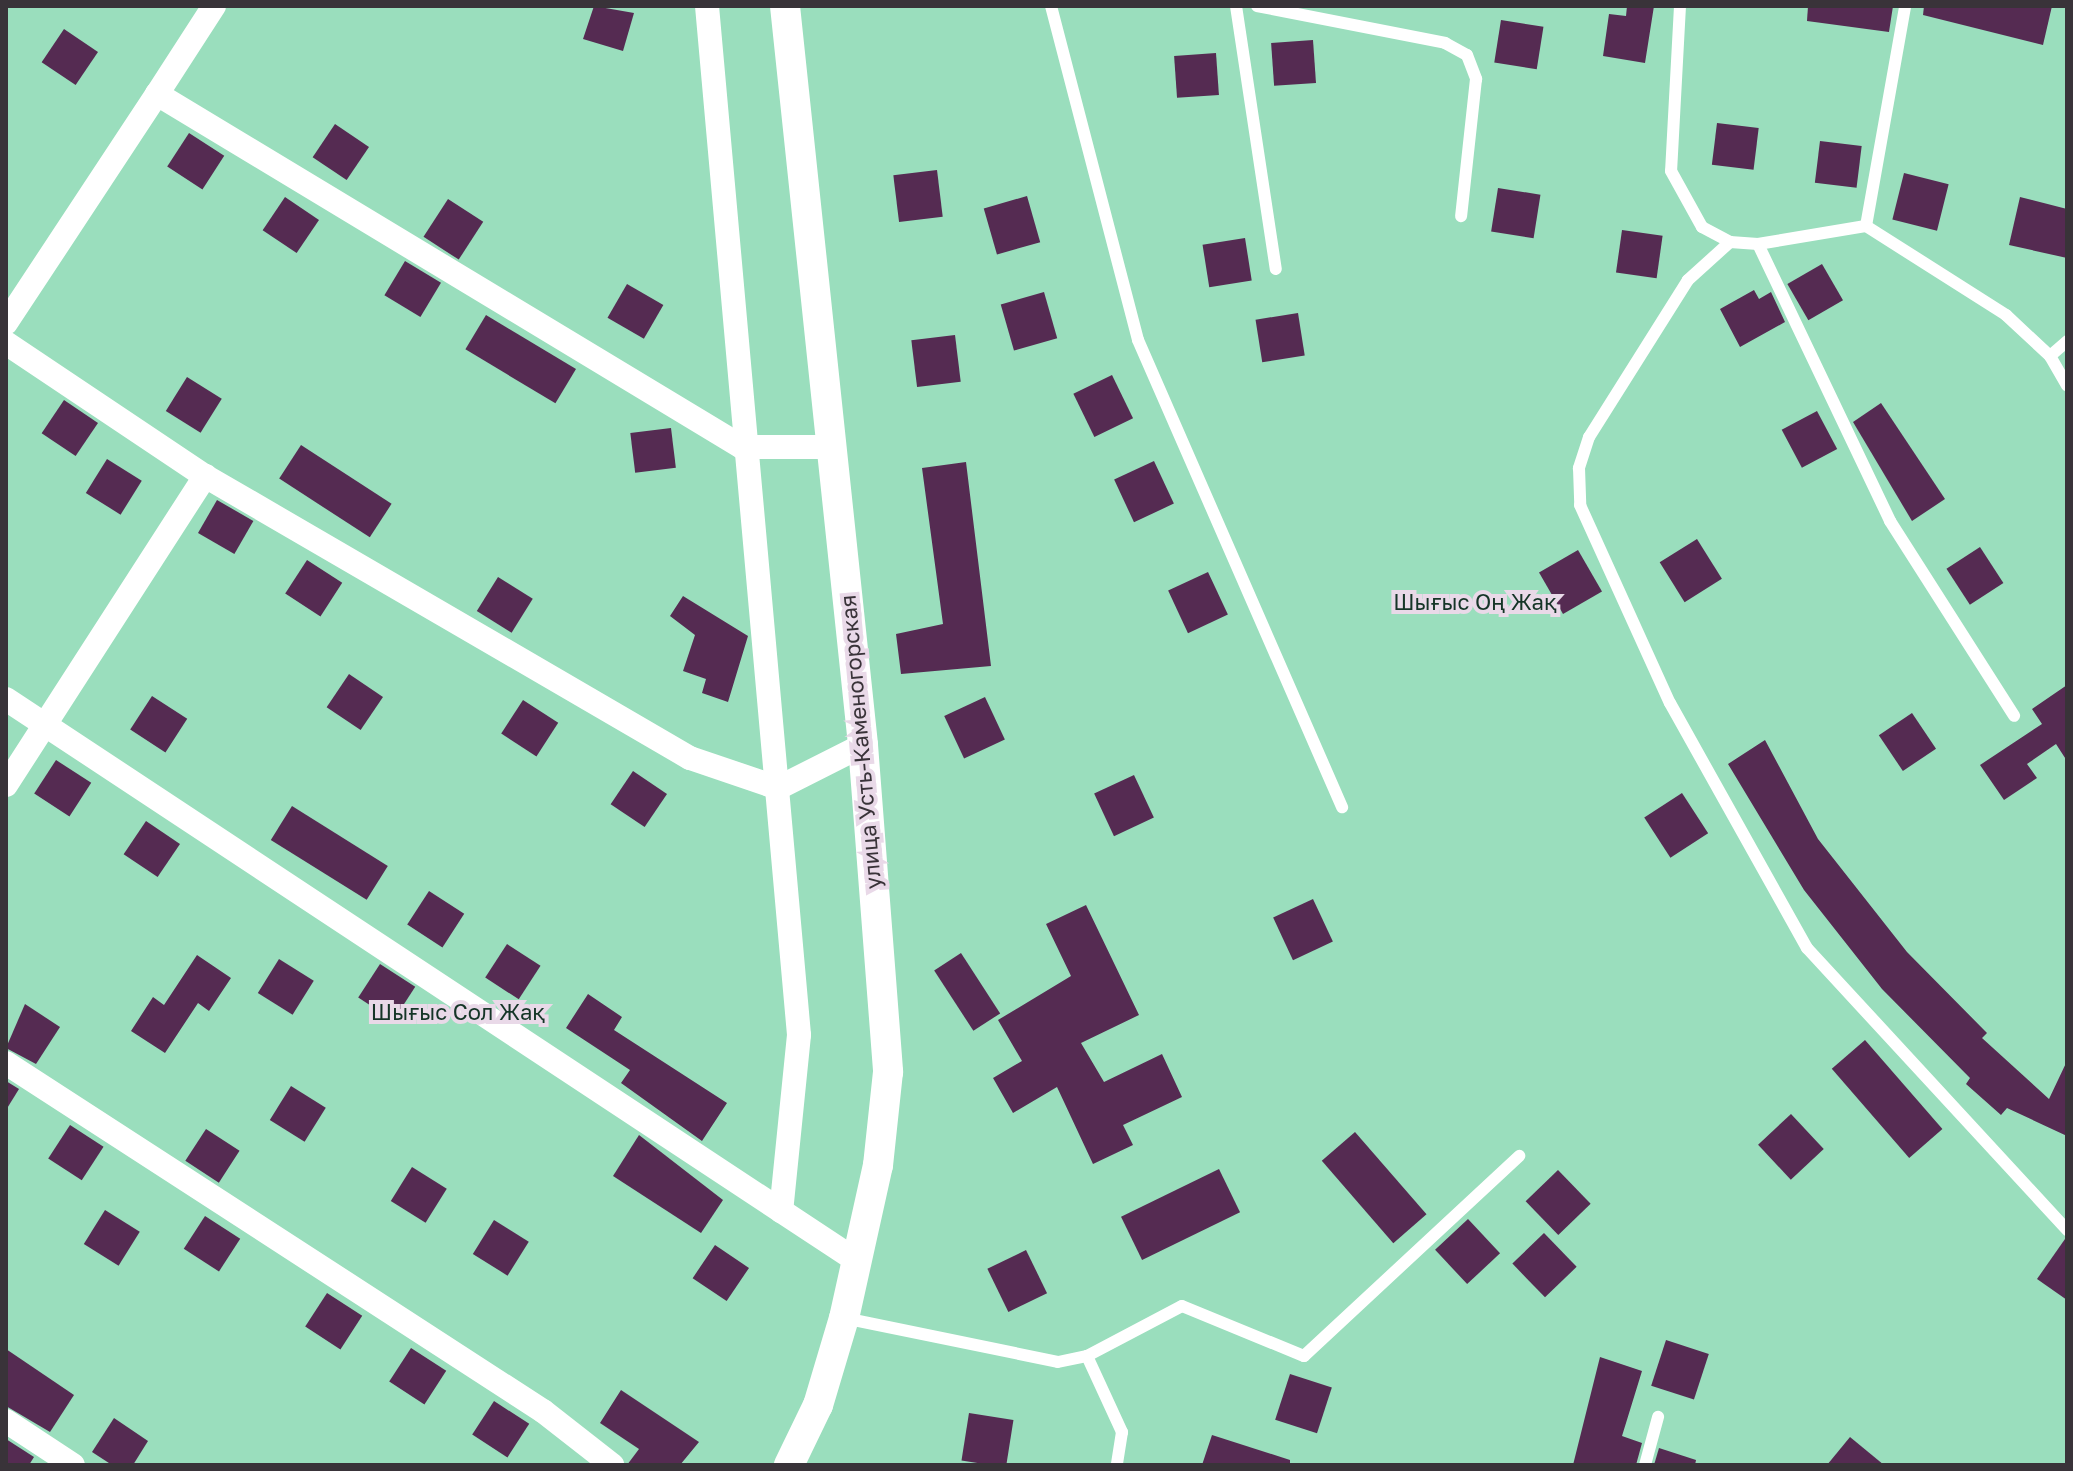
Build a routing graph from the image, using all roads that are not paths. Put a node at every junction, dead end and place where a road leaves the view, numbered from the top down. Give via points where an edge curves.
1 (214, 6) edge
2 (707, 6) edge
3 (785, 6) edge
4 (1051, 6) edge
5 (1236, 6) edge
6 (1257, 6) edge
7 (1680, 6) edge
8 (1905, 6) edge
9 (157, 94) junction
10 (1461, 216) dead end
11 (1866, 226) junction
12 (1730, 242) junction
13 (1758, 244) junction
14 (1276, 269) dead end
15 (6, 323) edge
16 (2067, 341) edge
17 (6, 343) edge
18 (2050, 356) junction
19 (2067, 385) edge
20 (742, 447) junction
21 (831, 447) junction
22 (205, 476) junction
23 (6, 699) edge
24 (2014, 716) dead end
25 (44, 723) junction
26 (863, 745) junction
27 (6, 785) edge
28 (778, 788) junction
29 (1342, 807) dead end
30 (6, 1063) edge
31 (1519, 1156) dead end
32 (781, 1211) junction
33 (2067, 1230) edge
34 (857, 1261) junction
35 (844, 1318) junction
36 (1087, 1356) junction
37 (1658, 1417) dead end
38 (6, 1421) edge
39 (73, 1465) edge
40 (612, 1465) edge
41 (789, 1465) edge
42 (1117, 1465) edge
43 (1645, 1465) edge

1 - 9 street
2 - 20 street
3 - 21 street, улица Усть-Каменогорская
4 - 29 lane via 1138,340
5 - 14 lane
6 - 10 lane via 1445,43 1467,55 1476,79
7 - 12 lane via 1671,171 1702,227
8 - 11 lane
9 - 15 street
9 - 20 street
11 - 13 lane
11 - 18 lane via 2006,315
12 - 13 lane
12 - 33 lane via 1688,280 1589,437 1579,468 1580,505 1670,703 1807,948
13 - 24 lane via 1890,521
16 - 18 lane
17 - 22 street
18 - 19 lane
20 - 21 street
20 - 28 street
21 - 26 street, улица Усть-Каменогорская
22 - 25 street
22 - 28 street via 690,758
23 - 25 street
25 - 27 street
25 - 32 street
26 - 28 street
26 - 34 street, улица Усть-Каменогорская via 888,1072
28 - 32 street via 799,1035
30 - 40 street via 543,1411
31 - 36 lane via 1304,1356 1182,1306
32 - 34 street
34 - 35 street, улица Усть-Каменогорская
35 - 36 lane via 1058,1362
35 - 41 street, улица Усть-Каменогорская via 818,1405
36 - 42 lane via 1122,1432
37 - 43 lane
38 - 39 street

